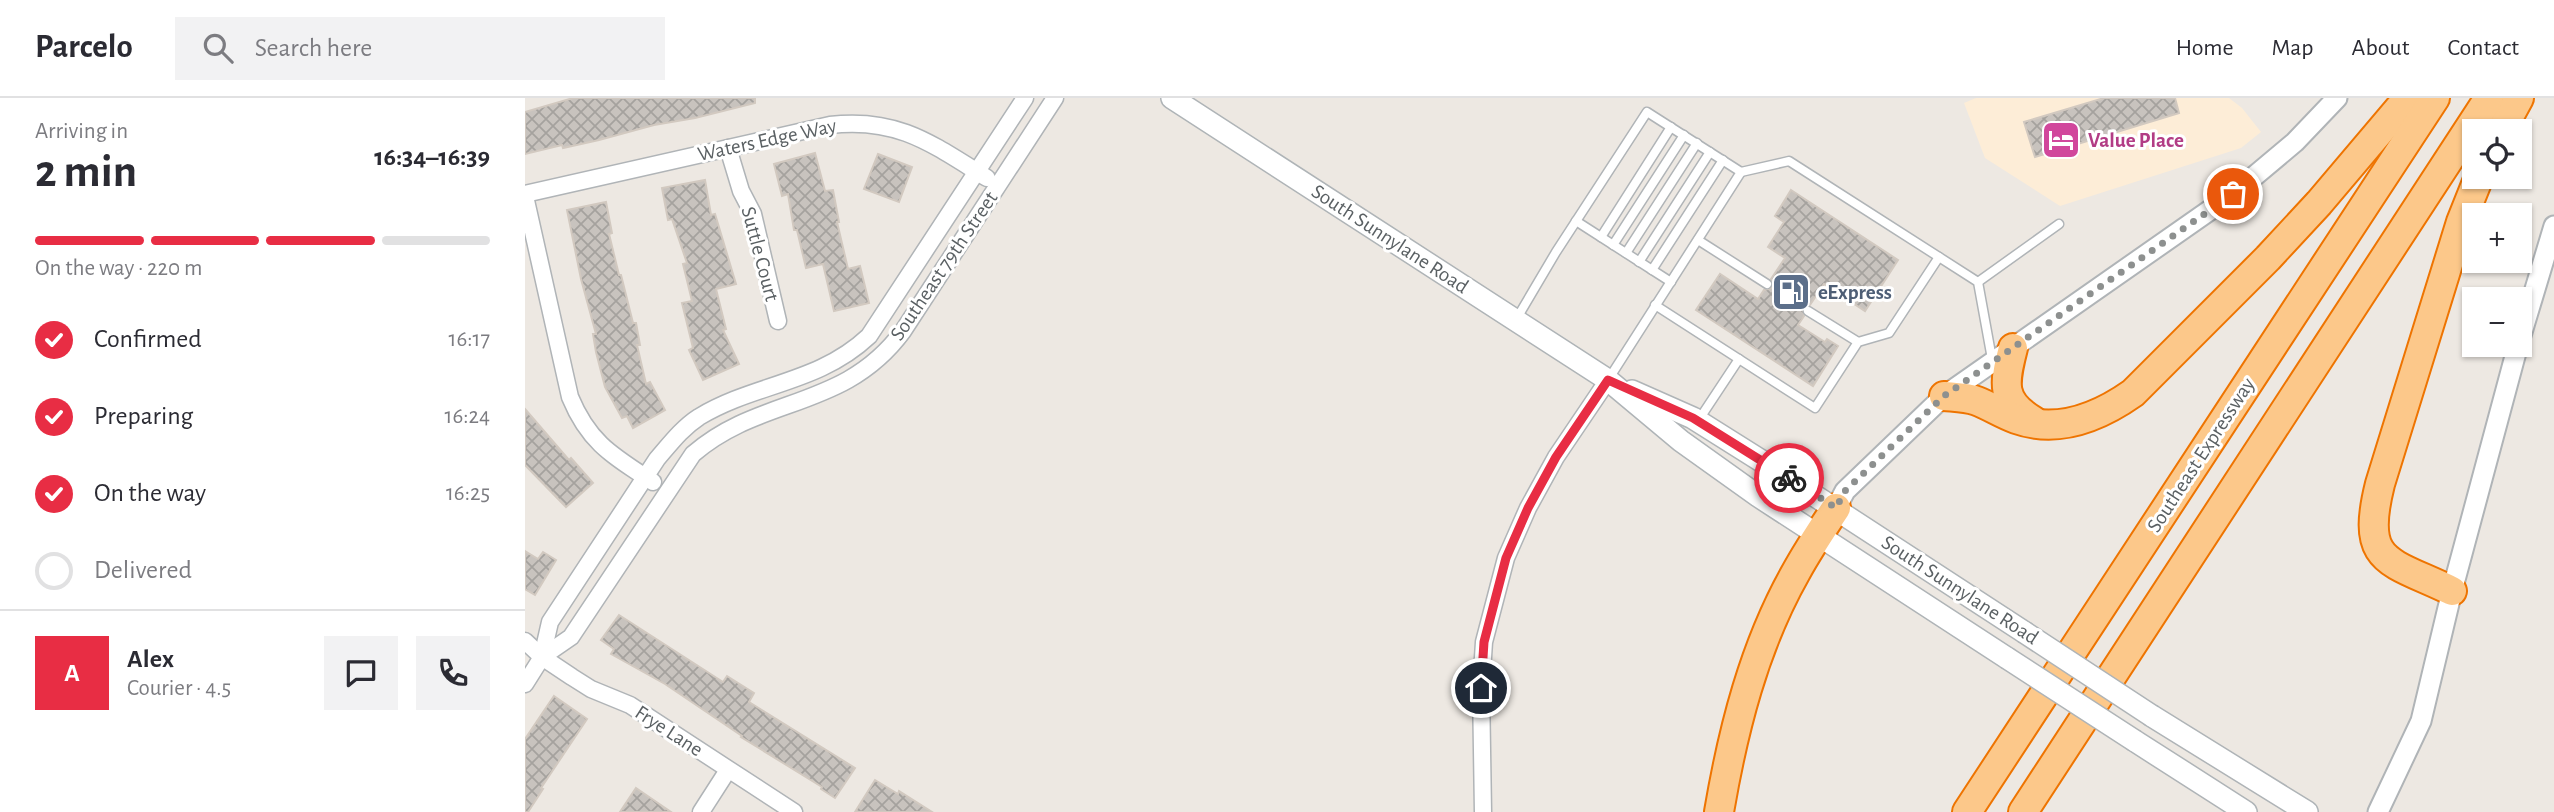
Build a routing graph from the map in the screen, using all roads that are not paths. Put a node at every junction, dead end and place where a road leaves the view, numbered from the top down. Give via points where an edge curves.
1 (1025, 98) edge
2 (1055, 98) edge
3 (1172, 98) edge
4 (2337, 98) edge
5 (2408, 98) edge
6 (2435, 98) edge
7 (2489, 98) edge
8 (2519, 98) edge
9 (2508, 119) edge
10 (1671, 127) junction
11 (1684, 135) junction
12 (1696, 144) junction
13 (728, 148) junction
14 (1710, 152) junction
15 (1723, 160) junction
16 (1741, 172) junction
17 (978, 173) junction
18 (997, 185) junction
19 (2474, 189) edge
20 (525, 195) edge
21 (1576, 221) junction
22 (2059, 224) dead end
23 (2554, 226) edge
24 (1601, 237) junction
25 (1698, 240) junction
26 (1613, 245) junction
27 (2551, 247) edge
28 (1626, 253) junction
29 (1939, 257) junction
30 (1639, 262) junction
31 (1652, 270) junction
32 (1671, 282) junction
33 (1978, 282) junction
34 (1767, 284) dead end
35 (894, 300) junction
36 (2532, 303) edge
37 (1655, 305) junction
38 (1808, 311) dead end
39 (914, 313) junction
40 (1516, 320) junction
41 (778, 321) dead end
42 (1858, 342) junction
43 (2003, 355) junction
44 (2515, 357) edge
45 (1739, 359) junction
46 (1608, 380) junction
47 (775, 386) junction
48 (1944, 396) junction
49 (782, 408) junction
50 (1697, 421) junction
51 (2040, 424) junction
52 (646, 477) junction
53 (667, 491) junction
54 (1836, 508) junction
55 (1818, 535) junction
56 (2452, 591) junction
57 (525, 641) edge
58 (525, 650) edge
59 (542, 657) junction
60 (525, 684) edge
61 (728, 770) junction
62 (701, 812) edge
63 (794, 812) edge
64 (1483, 812) edge
65 (1719, 812) edge
66 (1967, 812) edge
67 (2023, 812) edge
68 (2246, 812) edge
69 (2307, 812) edge
70 (2378, 812) edge

1 - 17 street, Southeast 79th Street
2 - 18 street, Southeast 79th Street
3 - 40 main road, South Sunnylane Road
4 - 43 street via 2295,142 2233,194
5 - 51 highway via 2268,258 2133,393 2109,410 2079,421
6 - 66 highway, Southeast Expressway
7 - 67 highway
8 - 9 highway
10 - 11 lane
10 - 21 lane via 1647,112
10 - 24 lane
11 - 12 lane
11 - 26 lane
12 - 14 lane
12 - 28 lane
13 - 17 street, Waters Edge Way via 830,125 869,123 903,130
13 - 20 street, Waters Edge Way
13 - 41 street, Suttle Court via 753,214
14 - 15 lane
14 - 30 lane
15 - 16 lane
15 - 31 lane
16 - 25 lane
16 - 29 lane via 1789,162
17 - 18 street, Waters Edge Way
17 - 35 street, Southeast 79th Street
18 - 39 street, Southeast 79th Street
19 - 56 highway via 2384,471 2372,526 2382,555
20 - 52 street via 570,397 593,438
21 - 24 lane
21 - 40 lane
22 - 33 lane
23 - 27 street
24 - 26 lane
25 - 32 lane
25 - 34 lane
26 - 28 lane
27 - 36 street
28 - 30 lane
29 - 33 lane
29 - 42 lane via 1889,333
30 - 31 lane
31 - 32 lane
32 - 37 lane
33 - 43 lane
35 - 39 lane
35 - 47 street, Southeast 79th Street via 853,351 835,363
37 - 45 lane
37 - 46 lane
38 - 42 lane
39 - 49 street, Southeast 79th Street via 894,343 863,372 841,386
40 - 46 main road, South Sunnylane Road
42 - 45 lane via 1815,408
43 - 48 street
43 - 51 highway via 2010,401
44 - 56 street
45 - 50 lane
46 - 50 main road, South Sunnylane Road
46 - 55 main road, South Sunnylane Road via 1681,441
46 - 64 street via 1556,457 1506,558 1484,642
47 - 49 lane
47 - 52 street, Southeast 79th Street via 723,404 697,419 675,437
48 - 51 highway via 1974,400
48 - 54 street via 1845,491
49 - 53 street, Southeast 79th Street via 733,425 710,439 693,454
50 - 54 main road, South Sunnylane Road
52 - 53 street
52 - 59 street, Southeast 79th Street via 550,622
53 - 59 street, Southeast 79th Street via 571,637
54 - 55 highway
54 - 69 main road, South Sunnylane Road, bridge
55 - 65 highway via 1794,574 1755,665 1737,719
55 - 68 main road, South Sunnylane Road, bridge
56 - 70 street via 2421,721
57 - 59 street, Frye Lane
58 - 59 street, Frye Lane
59 - 60 street, Southeast 79th Street
59 - 61 street, Frye Lane via 591,688 630,705
61 - 62 street
61 - 63 street, Frye Lane

